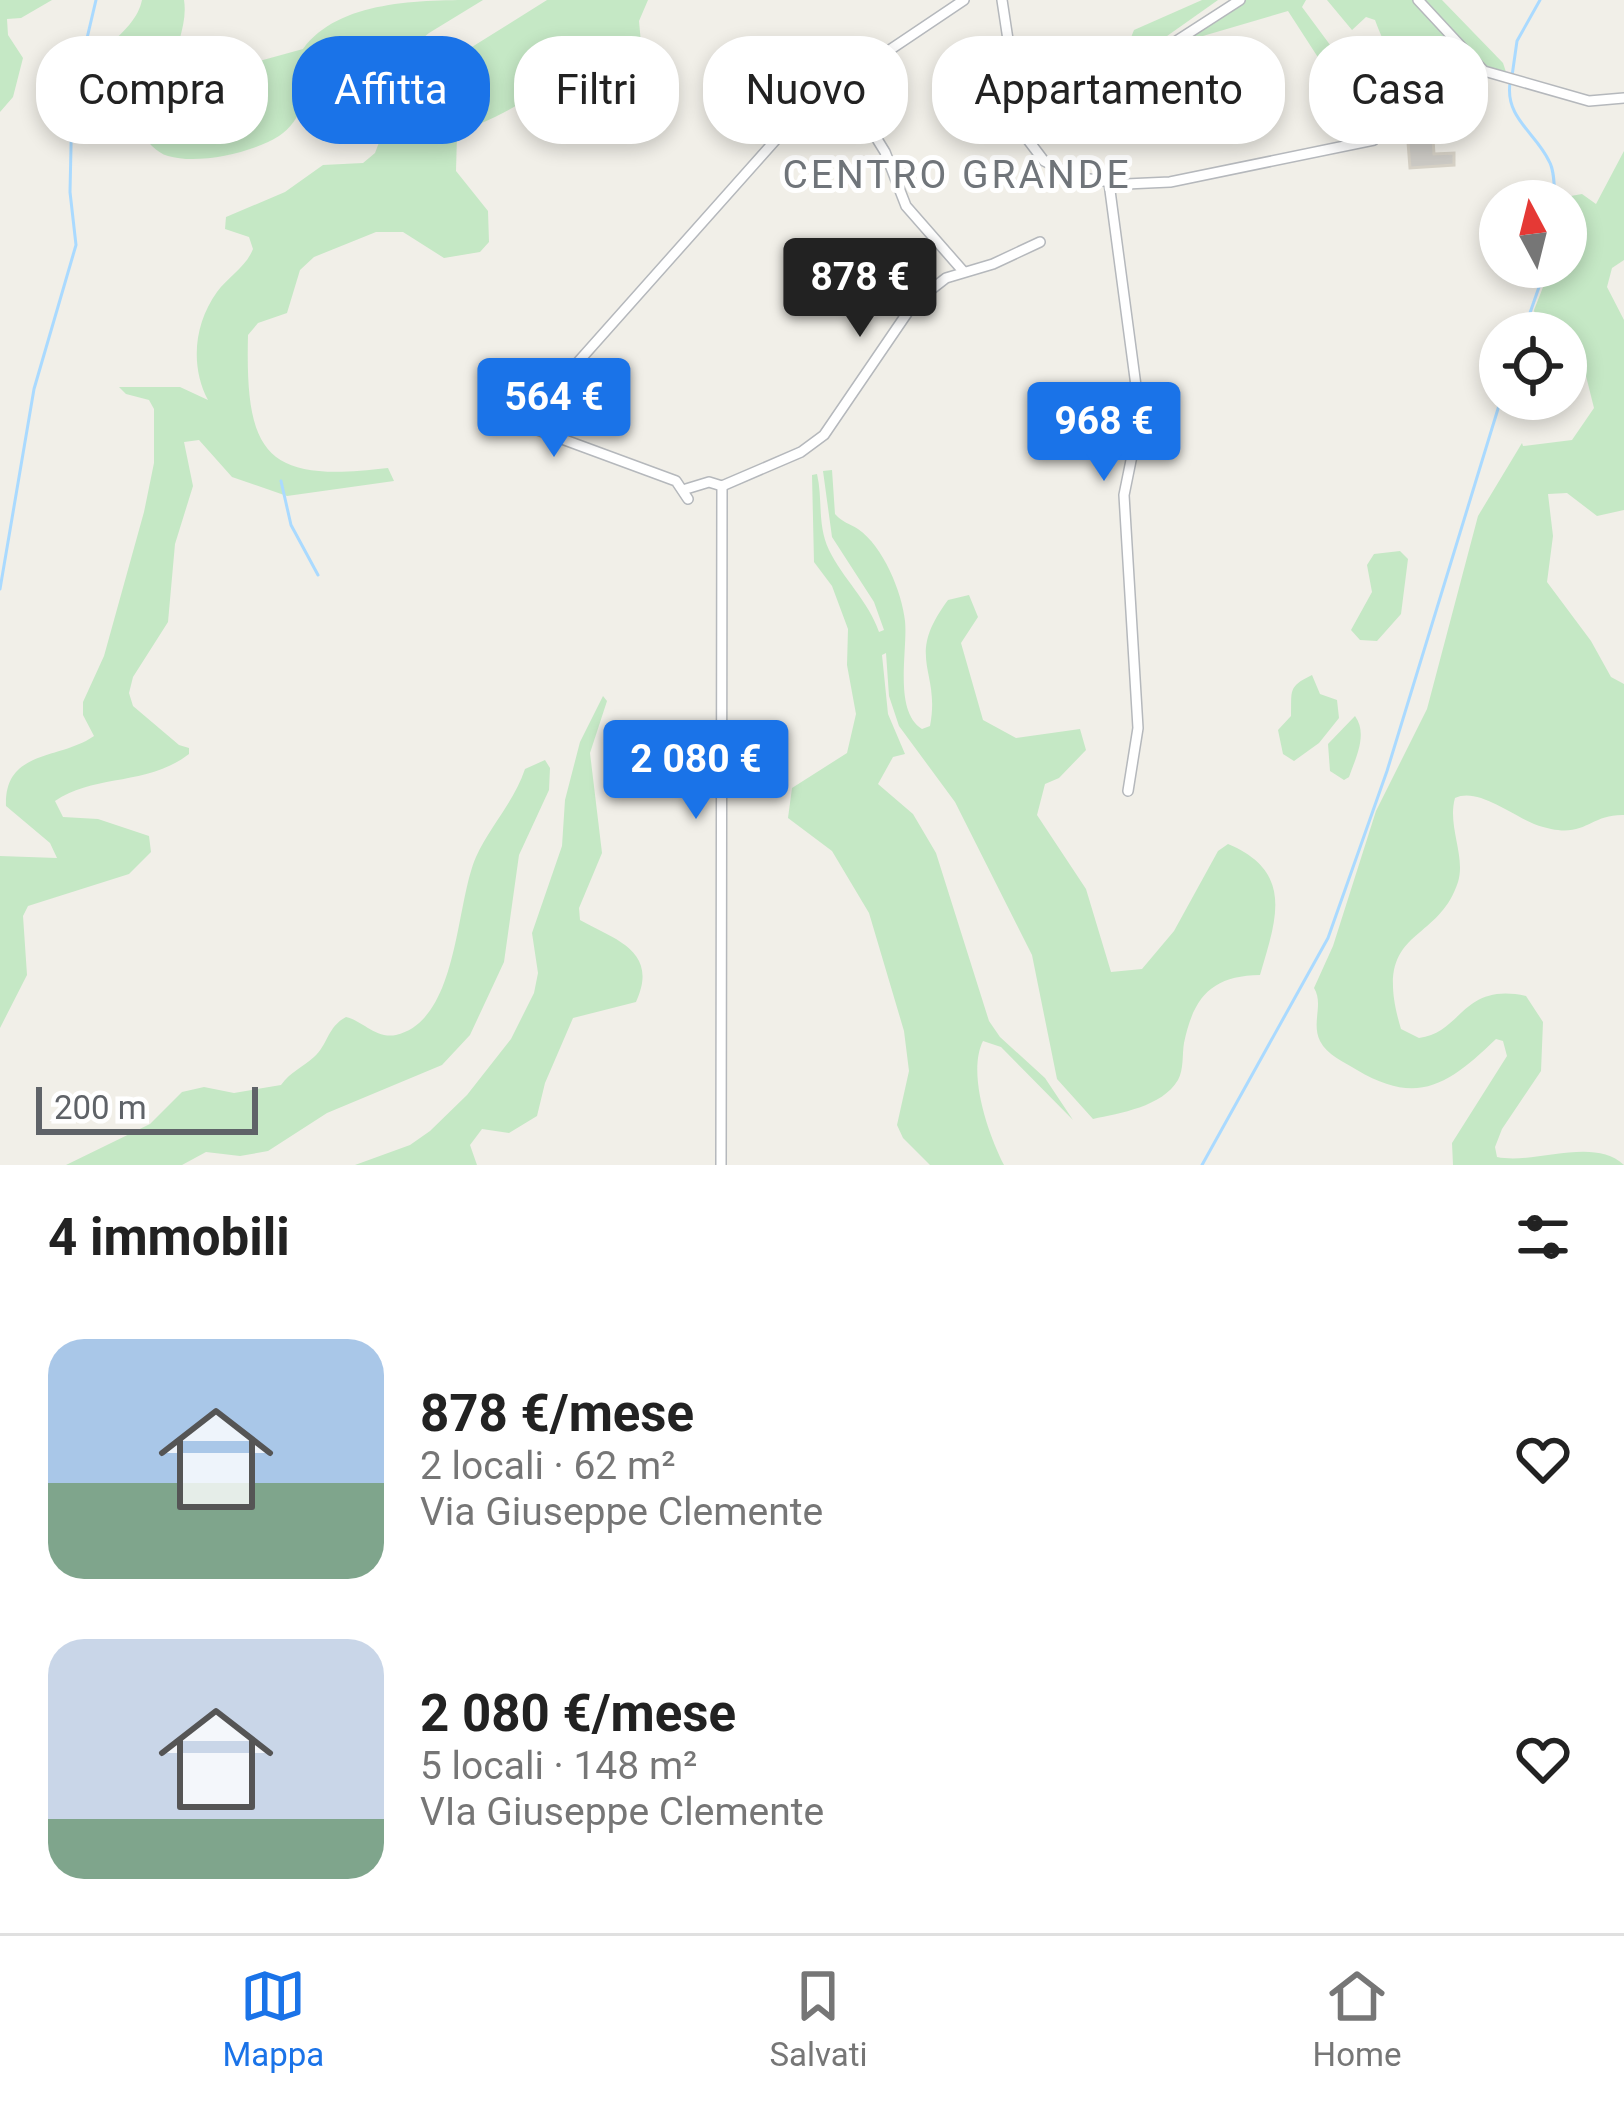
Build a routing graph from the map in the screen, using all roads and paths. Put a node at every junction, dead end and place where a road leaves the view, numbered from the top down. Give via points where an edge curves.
1 (964, 0) edge
2 (1002, 0) edge
3 (1240, 0) edge
4 (1418, 0) edge
5 (1007, 36) edge
6 (1184, 36) edge
7 (908, 38) edge
8 (1624, 98) edge
9 (772, 144) edge
10 (880, 144) edge
11 (1031, 144) edge
12 (1355, 144) edge
13 (1109, 183) junction
14 (1040, 242) dead end
15 (963, 271) junction
16 (722, 486) junction
17 (1128, 791) dead end
18 (721, 1165) edge

1 - 7 street
2 - 5 street
3 - 6 street
4 - 8 street via 1484,71 1589,101
9 - 16 street via 529,418 535,429 676,481 687,494 709,482
10 - 15 street via 906,206
11 - 13 street via 1059,170
12 - 13 street via 1170,182
13 - 17 street via 1139,416 1124,495 1138,728
14 - 15 street
15 - 16 street via 914,303 813,446
16 - 18 street

